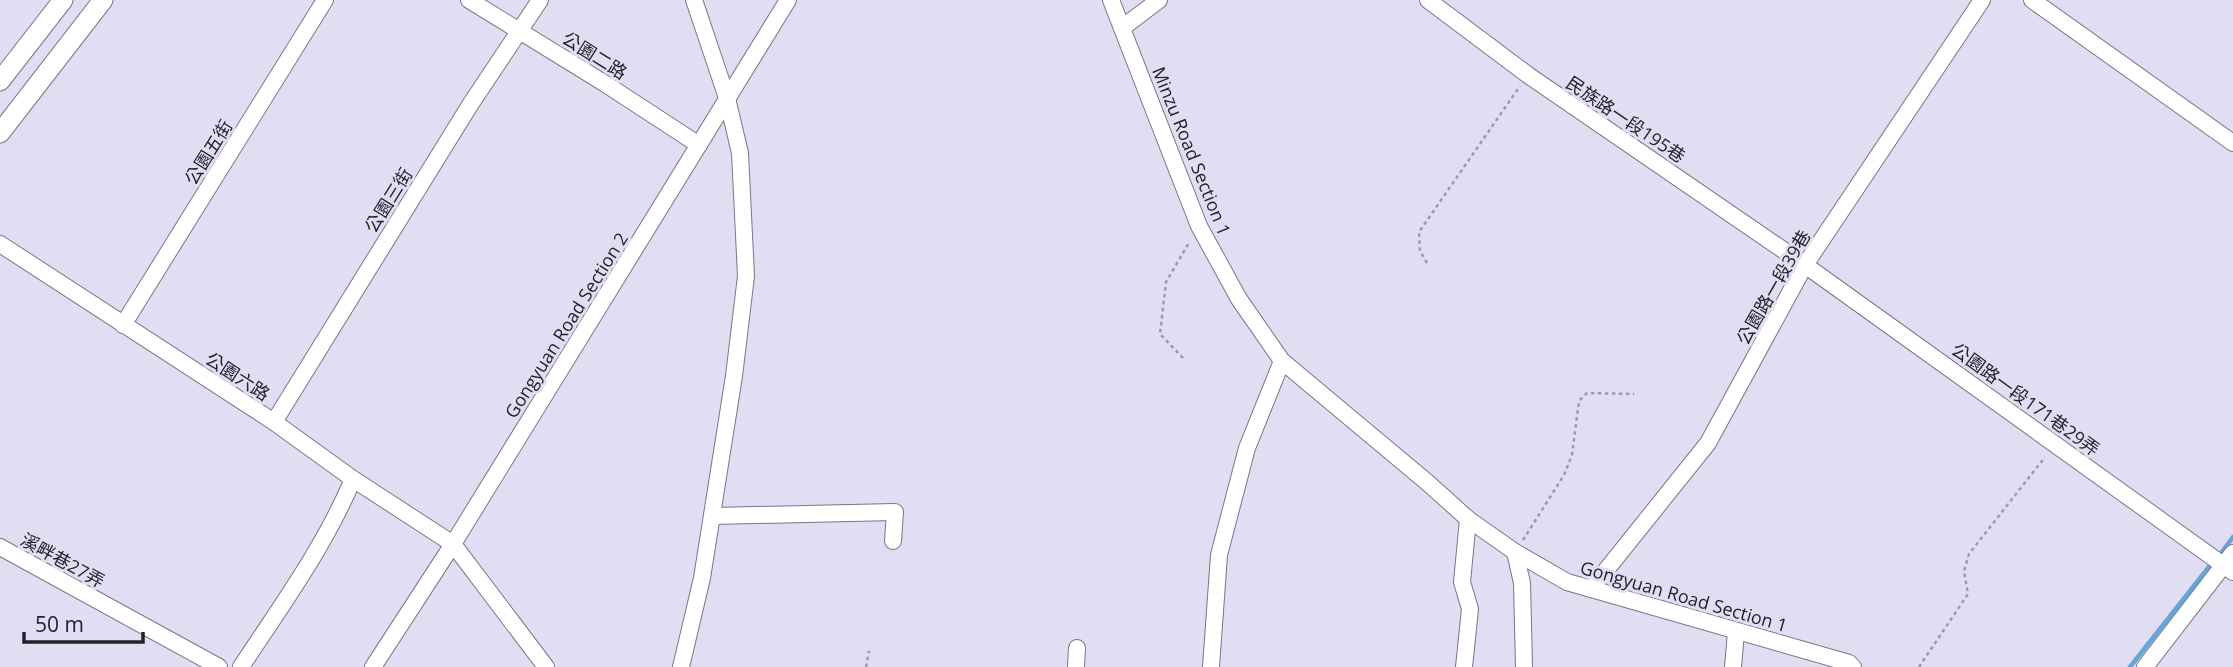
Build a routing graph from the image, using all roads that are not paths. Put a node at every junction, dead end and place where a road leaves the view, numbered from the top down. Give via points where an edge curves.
1 (63, 0) edge
2 (103, 0) edge
3 (325, 0) edge
4 (469, 0) edge
5 (540, 0) edge
6 (694, 0) edge
7 (788, 0) edge
8 (1111, 0) edge
9 (1159, 0) edge
10 (1428, 0) edge
11 (1982, 0) edge
12 (2032, 0) edge
13 (1122, 28) junction
14 (520, 31) junction
15 (0, 81) edge
16 (727, 98) junction
17 (0, 133) edge
18 (2233, 143) edge
19 (699, 145) junction
20 (0, 244) edge
21 (1805, 265) junction
22 (123, 325) junction
23 (1282, 361) junction
24 (274, 422) junction
25 (353, 478) junction
26 (712, 516) junction
27 (1468, 519) junction
28 (894, 541) dead end
29 (453, 544) junction
30 (0, 547) edge
31 (1515, 552) junction
32 (2224, 562) edge
33 (1591, 589) junction
34 (1736, 632) junction
35 (1077, 648) dead end
36 (1804, 659) edge
37 (1850, 666) edge
38 (219, 667) edge
39 (241, 667) edge
40 (373, 667) edge
41 (546, 667) edge
42 (681, 667) edge
43 (1076, 667) edge
44 (1211, 667) edge
45 (1464, 667) edge
46 (1524, 667) edge
47 (1733, 667) edge
48 (2145, 667) edge

1 - 15 main road
2 - 17 main road
3 - 22 street, 公園五街
4 - 14 street, 公園二路
5 - 14 street, 公園三街
6 - 16 street
7 - 16 street, Gongyuan Road Section 2
8 - 13 street, Minzu Road Section 1
9 - 13 street
10 - 21 street, 民族路一段195巷 via 1528,75
11 - 21 street, 公園路一段39巷
12 - 18 street
13 - 23 street, Minzu Road Section 1 via 1199,226 1239,299
14 - 19 street, 公園二路
14 - 24 street, 公園三街
16 - 19 street, Gongyuan Road Section 2
16 - 26 street via 740,153 746,276
19 - 29 street, Gongyuan Road Section 2
20 - 22 street, 公園六路
21 - 32 street, 公園路一段171巷29弄
21 - 33 street, 公園路一段39巷 via 1708,443
22 - 24 street, 公園六路
23 - 27 street, Gongyuan Road Section 1
23 - 44 street via 1247,448 1219,555
24 - 25 street, 公園六路
25 - 29 street, 公園六路
25 - 39 street via 340,511
26 - 28 street via 895,512
26 - 42 street
27 - 31 street, Gongyuan Road Section 1
27 - 45 street via 1462,582 1470,609
29 - 40 street, Gongyuan Road Section 2
29 - 41 street, 公園六路
30 - 38 street, 溪畔巷27弄
31 - 33 street, Gongyuan Road Section 1 via 1567,582
31 - 46 street via 1522,583
32 - 48 street
33 - 34 street, Gongyuan Road Section 1
34 - 36 street, Gongyuan Road Section 1
34 - 47 street
35 - 43 street
36 - 37 street, Gongyuan Road Section 1

